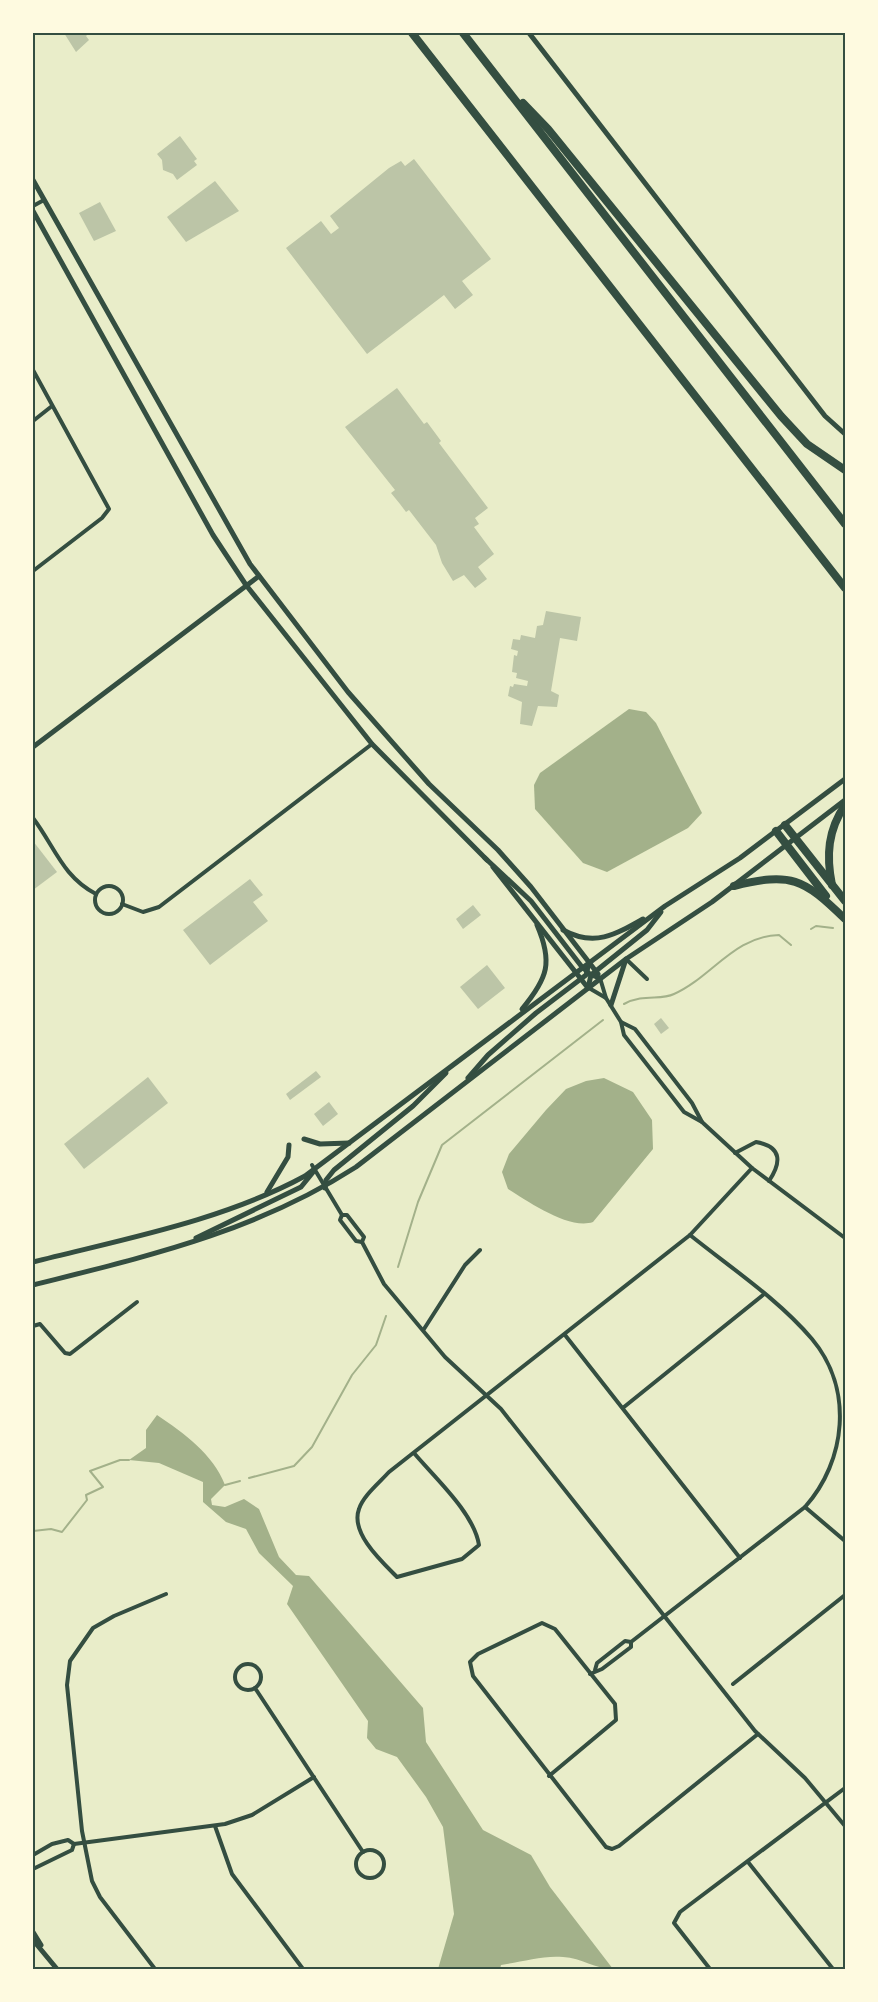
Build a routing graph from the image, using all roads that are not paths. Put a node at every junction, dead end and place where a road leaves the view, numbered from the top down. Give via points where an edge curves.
1 (412, 33) edge
2 (463, 33) edge
3 (529, 33) edge
4 (492, 70) junction
5 (33, 180) edge
6 (44, 200) junction
7 (33, 206) edge
8 (33, 211) edge
9 (33, 370) edge
10 (52, 406) junction
11 (33, 421) edge
12 (845, 434) edge
13 (845, 471) edge
14 (845, 524) edge
15 (33, 571) edge
16 (259, 576) junction
17 (246, 585) junction
18 (845, 588) edge
19 (372, 744) junction
20 (33, 747) edge
21 (845, 779) edge
22 (845, 800) edge
23 (845, 805) edge
24 (33, 818) edge
25 (785, 825) junction
26 (776, 831) junction
27 (795, 838) junction
28 (787, 845) junction
29 (485, 858) junction
30 (734, 886) junction
31 (832, 886) junction
32 (96, 894) junction
33 (845, 901) edge
34 (122, 904) junction
35 (665, 906) junction
36 (838, 912) junction
37 (845, 919) edge
38 (537, 925) junction
39 (563, 930) junction
40 (626, 959) junction
41 (589, 963) junction
42 (582, 967) junction
43 (576, 972) junction
44 (591, 973) junction
45 (600, 978) junction
46 (581, 979) junction
47 (647, 979) dead end
48 (588, 988) junction
49 (606, 998) junction
50 (611, 1005) junction
51 (514, 1018) junction
52 (621, 1022) junction
53 (462, 1057) junction
54 (662, 1065) junction
55 (654, 1073) junction
56 (458, 1089) junction
57 (702, 1122) junction
58 (304, 1139) dead end
59 (351, 1143) junction
60 (289, 1145) dead end
61 (735, 1153) junction
62 (314, 1167) junction
63 (752, 1168) junction
64 (769, 1181) junction
65 (325, 1188) junction
66 (266, 1193) junction
67 (342, 1215) junction
68 (690, 1236) junction
69 (845, 1239) edge
70 (362, 1242) junction
71 (185, 1244) junction
72 (480, 1250) dead end
73 (33, 1262) edge
74 (33, 1285) edge
75 (763, 1295) junction
76 (137, 1302) dead end
77 (33, 1326) edge
78 (424, 1329) junction
79 (565, 1335) junction
80 (488, 1394) junction
81 (624, 1407) junction
82 (414, 1453) junction
83 (805, 1507) junction
84 (845, 1541) edge
85 (740, 1558) junction
86 (166, 1594) dead end
87 (845, 1595) edge
88 (666, 1618) junction
89 (631, 1642) junction
90 (595, 1670) junction
91 (590, 1674) junction
92 (733, 1684) dead end
93 (255, 1688) junction
94 (758, 1734) junction
95 (549, 1776) junction
96 (314, 1777) junction
97 (845, 1788) edge
98 (827, 1803) junction
99 (215, 1826) junction
100 (845, 1826) edge
101 (84, 1842) junction
102 (74, 1844) junction
103 (363, 1852) junction
104 (33, 1855) edge
105 (748, 1862) junction
106 (33, 1869) edge
107 (33, 1932) edge
108 (33, 1940) edge
109 (44, 1952) junction
110 (57, 1969) edge
111 (155, 1969) edge
112 (303, 1969) edge
113 (710, 1969) edge
114 (833, 1969) edge

1 - 18 highway
2 - 4 highway
3 - 12 main road via 825,416
4 - 13 highway via 548,129 781,416 807,444
4 - 14 highway
5 - 6 main road
6 - 7 street
6 - 16 main road via 232,535
8 - 17 main road via 213,535
9 - 10 street
10 - 11 street
10 - 15 street via 110,509
16 - 17 main road
16 - 39 main road via 388,740 498,850
17 - 19 main road
17 - 20 main road
19 - 29 main road
19 - 34 street via 159,907 143,912
21 - 25 main road
22 - 27 main road
23 - 31 highway via 830,836
24 - 32 street via 70,876
25 - 26 main road
25 - 27 highway
26 - 28 highway
26 - 35 main road
27 - 28 main road
27 - 31 highway
28 - 30 main road
28 - 36 highway
29 - 38 main road
29 - 42 main road via 531,901
30 - 36 highway via 771,878 790,879 807,886
30 - 40 main road
31 - 33 highway
32 - 34 street via 107,886 116,888 122,895
32 - 34 street via 95,903 103,913 116,911
35 - 39 main road via 605,938 584,939
35 - 41 main road
35 - 44 main road via 647,930
36 - 37 highway
38 - 43 main road
38 - 51 main road via 548,949 545,972 533,997
39 - 41 main road
40 - 45 main road
40 - 47 street
40 - 50 main road
41 - 42 main road
41 - 44 main road
42 - 43 main road
42 - 44 main road
43 - 46 main road
43 - 51 main road
44 - 45 main road
44 - 46 main road
44 - 48 main road
45 - 48 main road
45 - 49 street
46 - 48 main road
46 - 56 main road via 488,1055
48 - 49 street
48 - 56 main road
49 - 50 street
50 - 52 street
51 - 53 main road
52 - 54 street via 635,1029
52 - 55 street via 624,1035
53 - 59 main road
53 - 65 main road via 413,1106 338,1167 326,1180
54 - 55 street
54 - 57 street
55 - 57 street via 684,1112
56 - 65 main road
57 - 61 street
58 - 59 main road via 320,1144
59 - 62 main road
60 - 66 main road via 288,1157
61 - 63 street
61 - 64 street via 756,1142 773,1150 778,1167
62 - 65 street
62 - 66 main road
62 - 71 main road via 309,1180 300,1187
63 - 64 street
63 - 68 street
64 - 69 street
65 - 67 street
65 - 71 main road via 254,1221
66 - 73 main road via 196,1219
67 - 70 street via 347,1215 363,1237
67 - 70 street via 340,1220 356,1241
68 - 75 street
68 - 79 street
70 - 78 street via 384,1284
71 - 74 main road
72 - 78 street via 465,1265
75 - 81 street
75 - 83 street via 813,1340 834,1377 840,1418 836,1451 832,1467
76 - 77 street via 70,1354 64,1353 40,1324
78 - 80 street via 445,1357
79 - 80 street
79 - 81 street
80 - 82 street
80 - 88 street
81 - 85 street
82 - 82 street via 389,1472 359,1509 362,1534 397,1577 462,1559 479,1545 477,1532 466,1515
83 - 84 street
83 - 85 street
85 - 88 street
86 - 101 street via 93,1628 70,1661 68,1702
87 - 92 street
88 - 89 street
88 - 94 street
89 - 90 street via 631,1647
89 - 90 street via 625,1641 597,1663
90 - 91 street
91 - 95 street via 615,1704 616,1720
91 - 95 street via 555,1629 542,1623 478,1654 470,1662 473,1676
93 - 93 street via 260,1672 254,1666 242,1666 237,1683 243,1689
93 - 96 street
94 - 95 street via 612,1849 606,1847
94 - 98 street
96 - 99 street via 252,1815
96 - 103 street
97 - 98 street
98 - 100 street
98 - 105 street
99 - 101 street
99 - 112 street via 232,1874
101 - 102 street
101 - 111 street via 96,1890
102 - 104 street via 62,1841
102 - 106 street via 72,1850
103 - 103 street via 357,1858 358,1871 369,1878 378,1875 383,1859 376,1852
105 - 113 street via 681,1912 674,1923
105 - 114 street
107 - 109 main road
108 - 109 main road
109 - 110 main road

